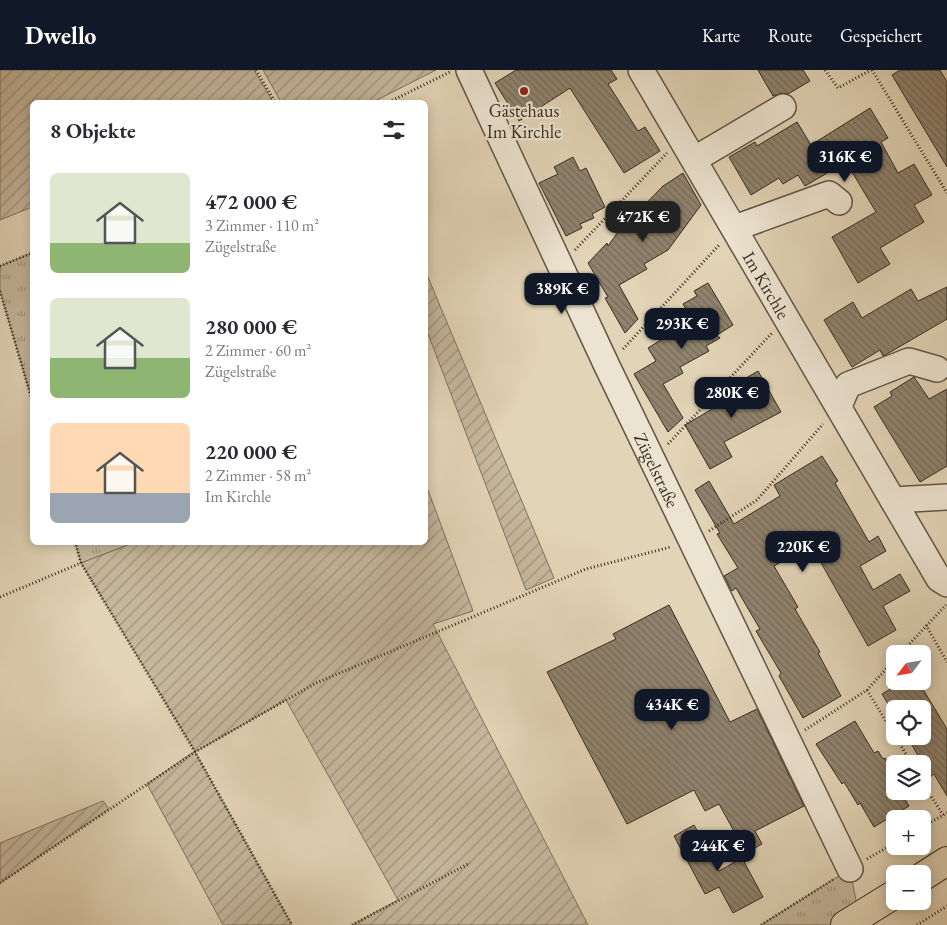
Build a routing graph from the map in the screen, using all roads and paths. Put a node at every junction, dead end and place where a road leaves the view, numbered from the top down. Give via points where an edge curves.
1 (256, 70) edge
2 (455, 70) edge
3 (470, 70) edge
4 (641, 70) edge
5 (824, 70) edge
6 (871, 70) edge
7 (274, 100) edge
8 (393, 100) edge
9 (783, 107) dead end
10 (682, 137) junction
11 (695, 159) junction
12 (947, 193) edge
13 (839, 202) dead end
14 (735, 228) junction
15 (30, 254) edge
16 (561, 265) junction
17 (0, 266) edge
18 (0, 291) edge
19 (787, 317) junction
20 (607, 366) junction
21 (937, 370) dead end
22 (30, 393) edge
23 (838, 406) junction
24 (652, 460) junction
25 (947, 497) edge
26 (893, 500) junction
27 (692, 542) junction
28 (76, 545) edge
29 (81, 562) junction
30 (947, 584) edge
31 (0, 597) edge
32 (947, 604) edge
33 (926, 625) junction
34 (908, 645) edge
35 (947, 662) edge
36 (886, 669) edge
37 (867, 690) junction
38 (788, 741) junction
39 (195, 752) junction
40 (907, 755) edge
41 (931, 796) edge
42 (947, 813) edge
43 (943, 815) junction
44 (931, 822) edge
45 (886, 848) edge
46 (947, 861) edge
47 (470, 863) dead end
48 (850, 869) junction
49 (931, 871) edge
50 (0, 883) edge
51 (886, 900) edge
52 (947, 906) edge
53 (292, 925) edge
54 (352, 925) edge
55 (761, 925) edge
56 (845, 925) edge
57 (917, 925) edge

1 - 7 path
2 - 8 path
3 - 16 street, Zügelstraße
4 - 10 street, Im Kirchle
5 - 6 path via 838,88
6 - 12 path
9 - 11 street
10 - 11 street, Im Kirchle
10 - 16 path
11 - 14 street, Im Kirchle
13 - 14 street via 829,194
14 - 19 street, Im Kirchle
14 - 20 path
15 - 17 path
16 - 20 street, Zügelstraße
18 - 22 path
19 - 23 street, Im Kirchle
19 - 24 path
20 - 24 street, Zügelstraße
21 - 23 street via 908,361 848,385
23 - 26 street, Im Kirchle
23 - 27 path via 757,500
24 - 27 street, Zügelstraße
25 - 26 street
26 - 30 street, Im Kirchle via 939,579
27 - 38 street, Zügelstraße
27 - 39 path via 586,569 334,675
28 - 29 path
29 - 31 path
29 - 39 path
32 - 33 path
33 - 34 path
33 - 35 path
36 - 37 path
37 - 38 path
37 - 40 path
38 - 48 street, Zügelstraße
39 - 50 path
39 - 53 path
41 - 43 path
42 - 43 path
43 - 44 path
45 - 48 path
46 - 49 main road
47 - 54 path
48 - 55 path
51 - 56 main road
52 - 57 path

